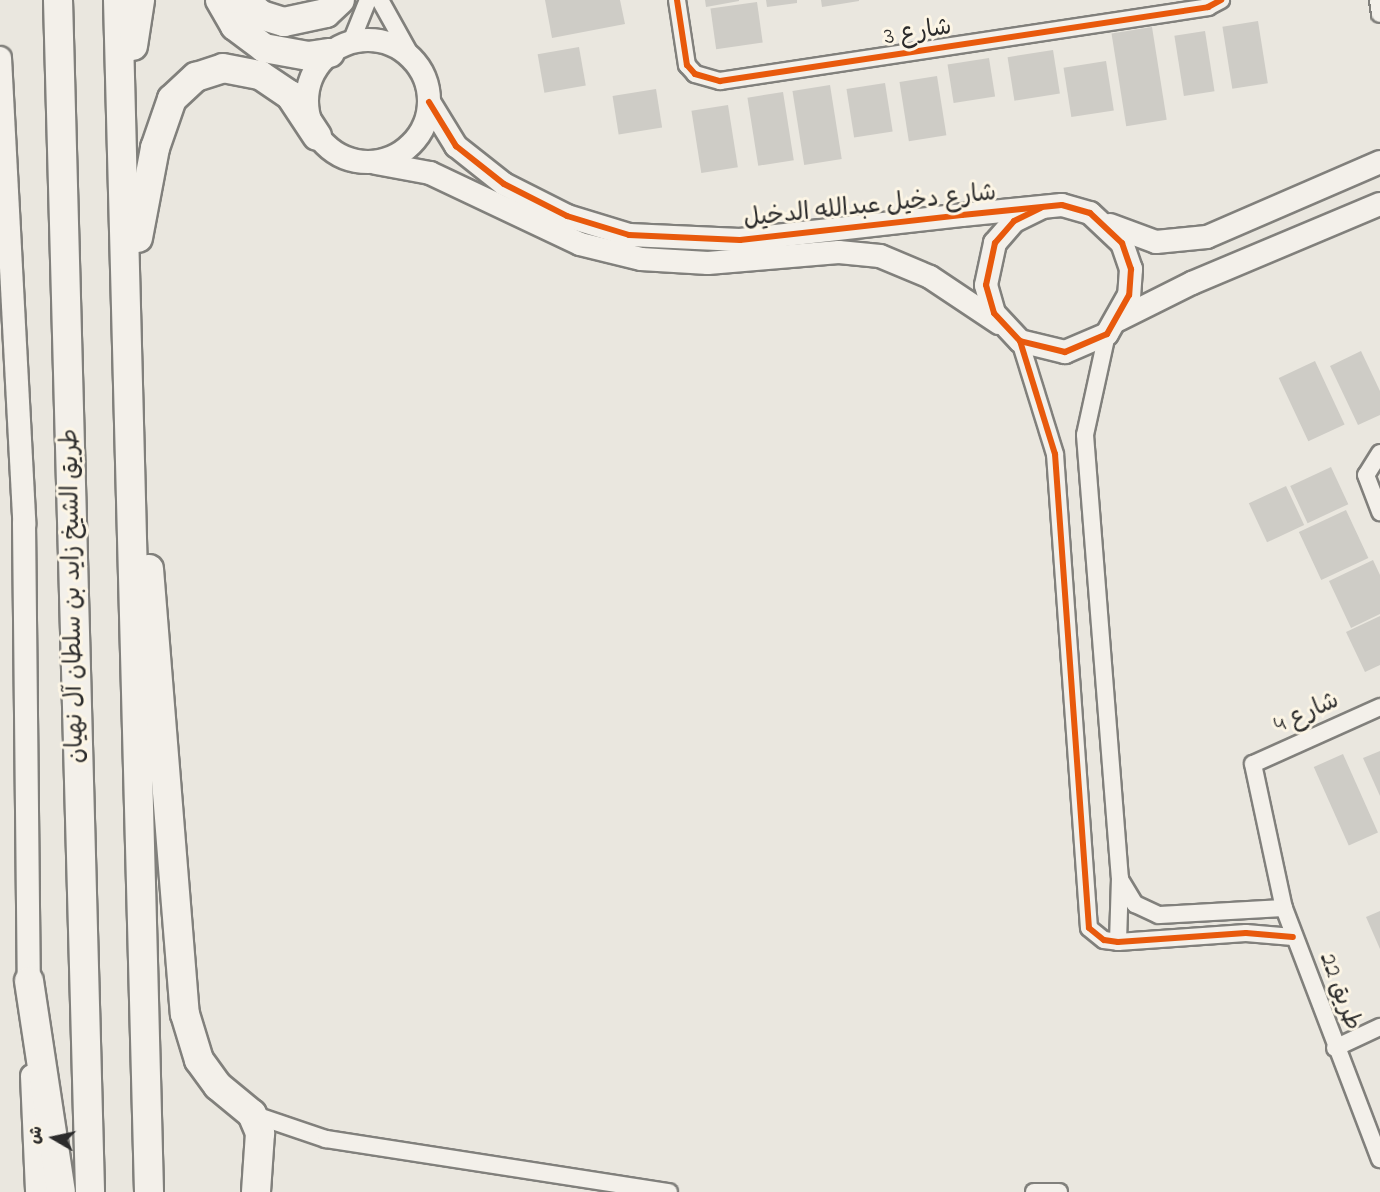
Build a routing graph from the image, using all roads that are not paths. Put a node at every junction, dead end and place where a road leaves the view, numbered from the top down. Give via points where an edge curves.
1 (58, 0) edge
2 (118, 0) edge
3 (140, 0) edge
4 (220, 0) edge
5 (244, 0) edge
6 (340, 0) edge
7 (368, 0) edge
8 (380, 0) edge
9 (677, 0) edge
10 (1221, 0) edge
11 (1378, 0) edge
12 (1380, 14) edge
13 (340, 47) junction
14 (0, 58) edge
15 (414, 61) junction
16 (122, 98) junction
17 (429, 102) junction
18 (316, 136) junction
19 (1378, 160) edge
20 (376, 163) junction
21 (1380, 204) edge
22 (1041, 208) junction
23 (1105, 222) junction
24 (127, 326) junction
25 (1003, 326) junction
26 (1113, 327) junction
27 (1020, 341) junction
28 (0, 391) edge
29 (128, 398) junction
30 (1380, 453) edge
31 (1380, 512) edge
32 (24, 523) junction
33 (1380, 707) edge
34 (1253, 764) joint
35 (1120, 878) junction
36 (1284, 908) junction
37 (1293, 937) junction
38 (1118, 942) junction
39 (29, 981) junction
40 (1380, 1027) edge
41 (1335, 1048) junction
42 (252, 1114) junction
43 (1380, 1159) edge
44 (37, 1192) edge
45 (61, 1192) edge
46 (90, 1192) edge
47 (149, 1192) edge
48 (256, 1192) edge
49 (669, 1192) edge
50 (1034, 1192) edge
51 (1059, 1192) edge

1 - 46 highway, طريق الشيخ زايد بن سلطان آل نهيان
2 - 16 highway
3 - 16 highway
4 - 13 highway via 235,26 264,48 308,56
5 - 6 highway via 261,15 284,22 326,13
7 - 13 street
8 - 15 street
9 - 10 street, شارع 3 via 687,65 695,74 720,81 1208,7
11 - 12 street
13 - 15 street via 392,45
13 - 18 street via 313,73 306,98
14 - 32 street
15 - 17 street
16 - 24 highway
17 - 20 street via 414,142
17 - 22 street, شارع دخيل عبدالله الدخيل via 456,146 504,184 567,216 629,235 740,240
18 - 20 street via 343,158
18 - 24 highway via 290,95 260,75 223,68 186,83 172,99 154,148
19 - 23 street via 1207,237 1156,242 1126,235
20 - 25 street, شارع دخيل عبدالله الدخيل via 430,172 551,232 641,259 697,263 839,252 880,256 930,277
21 - 26 street via 1192,283
22 - 23 street via 1075,207
22 - 25 street via 1004,230 989,255 986,285
23 - 26 street via 1122,243 1131,269 1130,296
24 - 29 highway
25 - 27 street
26 - 27 street via 1065,352
26 - 35 street via 1085,435
27 - 38 street via 1055,454 1086,921 1098,937
28 - 32 street
29 - 42 highway via 157,633 184,1014 207,1072
29 - 47 highway
30 - 31 street via 1366,475
32 - 39 street
33 - 34 street, شارع 4
34 - 36 street, طريق 22
35 - 36 street via 1135,904 1159,915
35 - 38 street
36 - 37 street, طريق 22
37 - 38 street via 1246,933
37 - 41 street, طريق 22
39 - 44 street
39 - 45 highway
40 - 41 street
41 - 43 street, طريق 22
42 - 48 highway via 262,1158
42 - 49 street via 326,1139
50 - 51 street

